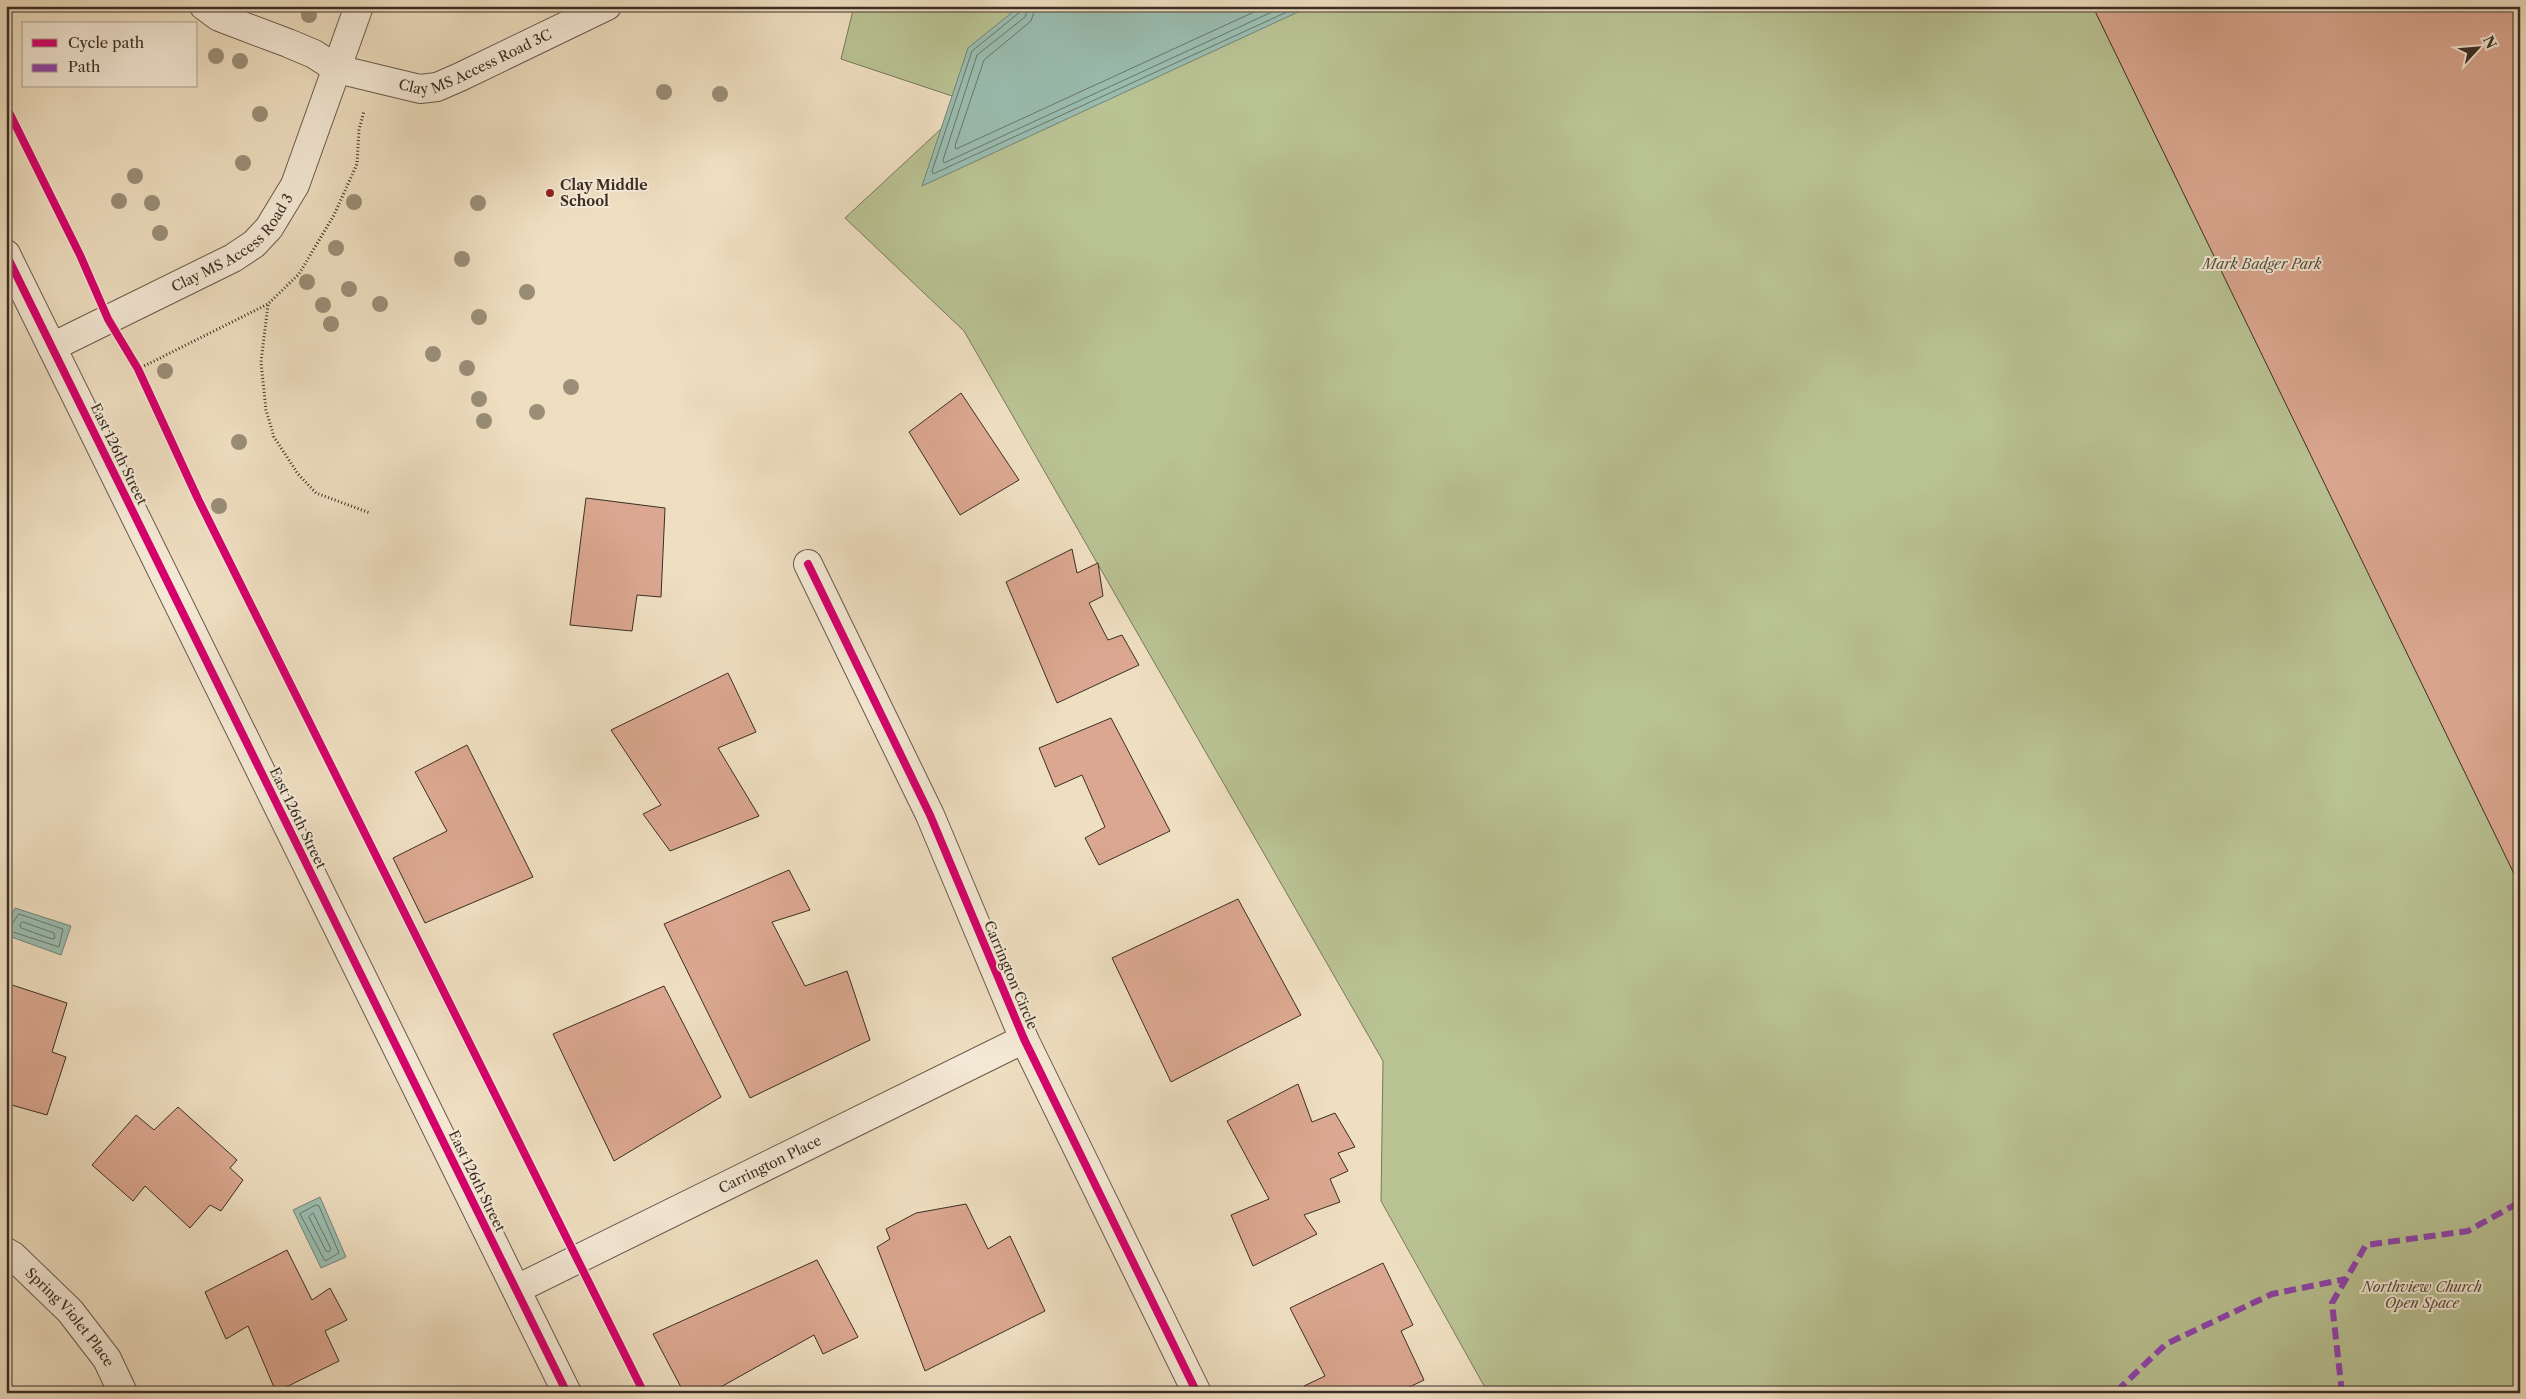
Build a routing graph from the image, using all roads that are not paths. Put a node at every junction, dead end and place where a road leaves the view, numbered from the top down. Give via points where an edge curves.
1 (204, 6) edge
2 (359, 6) edge
3 (607, 6) edge
4 (337, 70) junction
5 (6, 254) edge
6 (52, 347) junction
7 (808, 564) dead end
8 (1024, 1039) junction
9 (6, 1252) edge
10 (516, 1289) junction
11 (123, 1393) edge
12 (567, 1393) edge
13 (1197, 1393) edge

1 - 4 street via 219,18 305,51
2 - 4 street, Clay MS Access Road 3
3 - 4 street, Clay MS Access Road 3C via 437,87 420,89
4 - 6 street, Clay MS Access Road 3 via 295,185 269,228 254,244
5 - 6 street, East 126th Street
6 - 10 street, East 126th Street
7 - 8 street, Carrington Circle via 930,815
8 - 10 street, Carrington Place
8 - 13 street, Carrington Circle
9 - 11 street, Spring Violet Place via 70,1311 107,1359
10 - 12 street, East 126th Street

